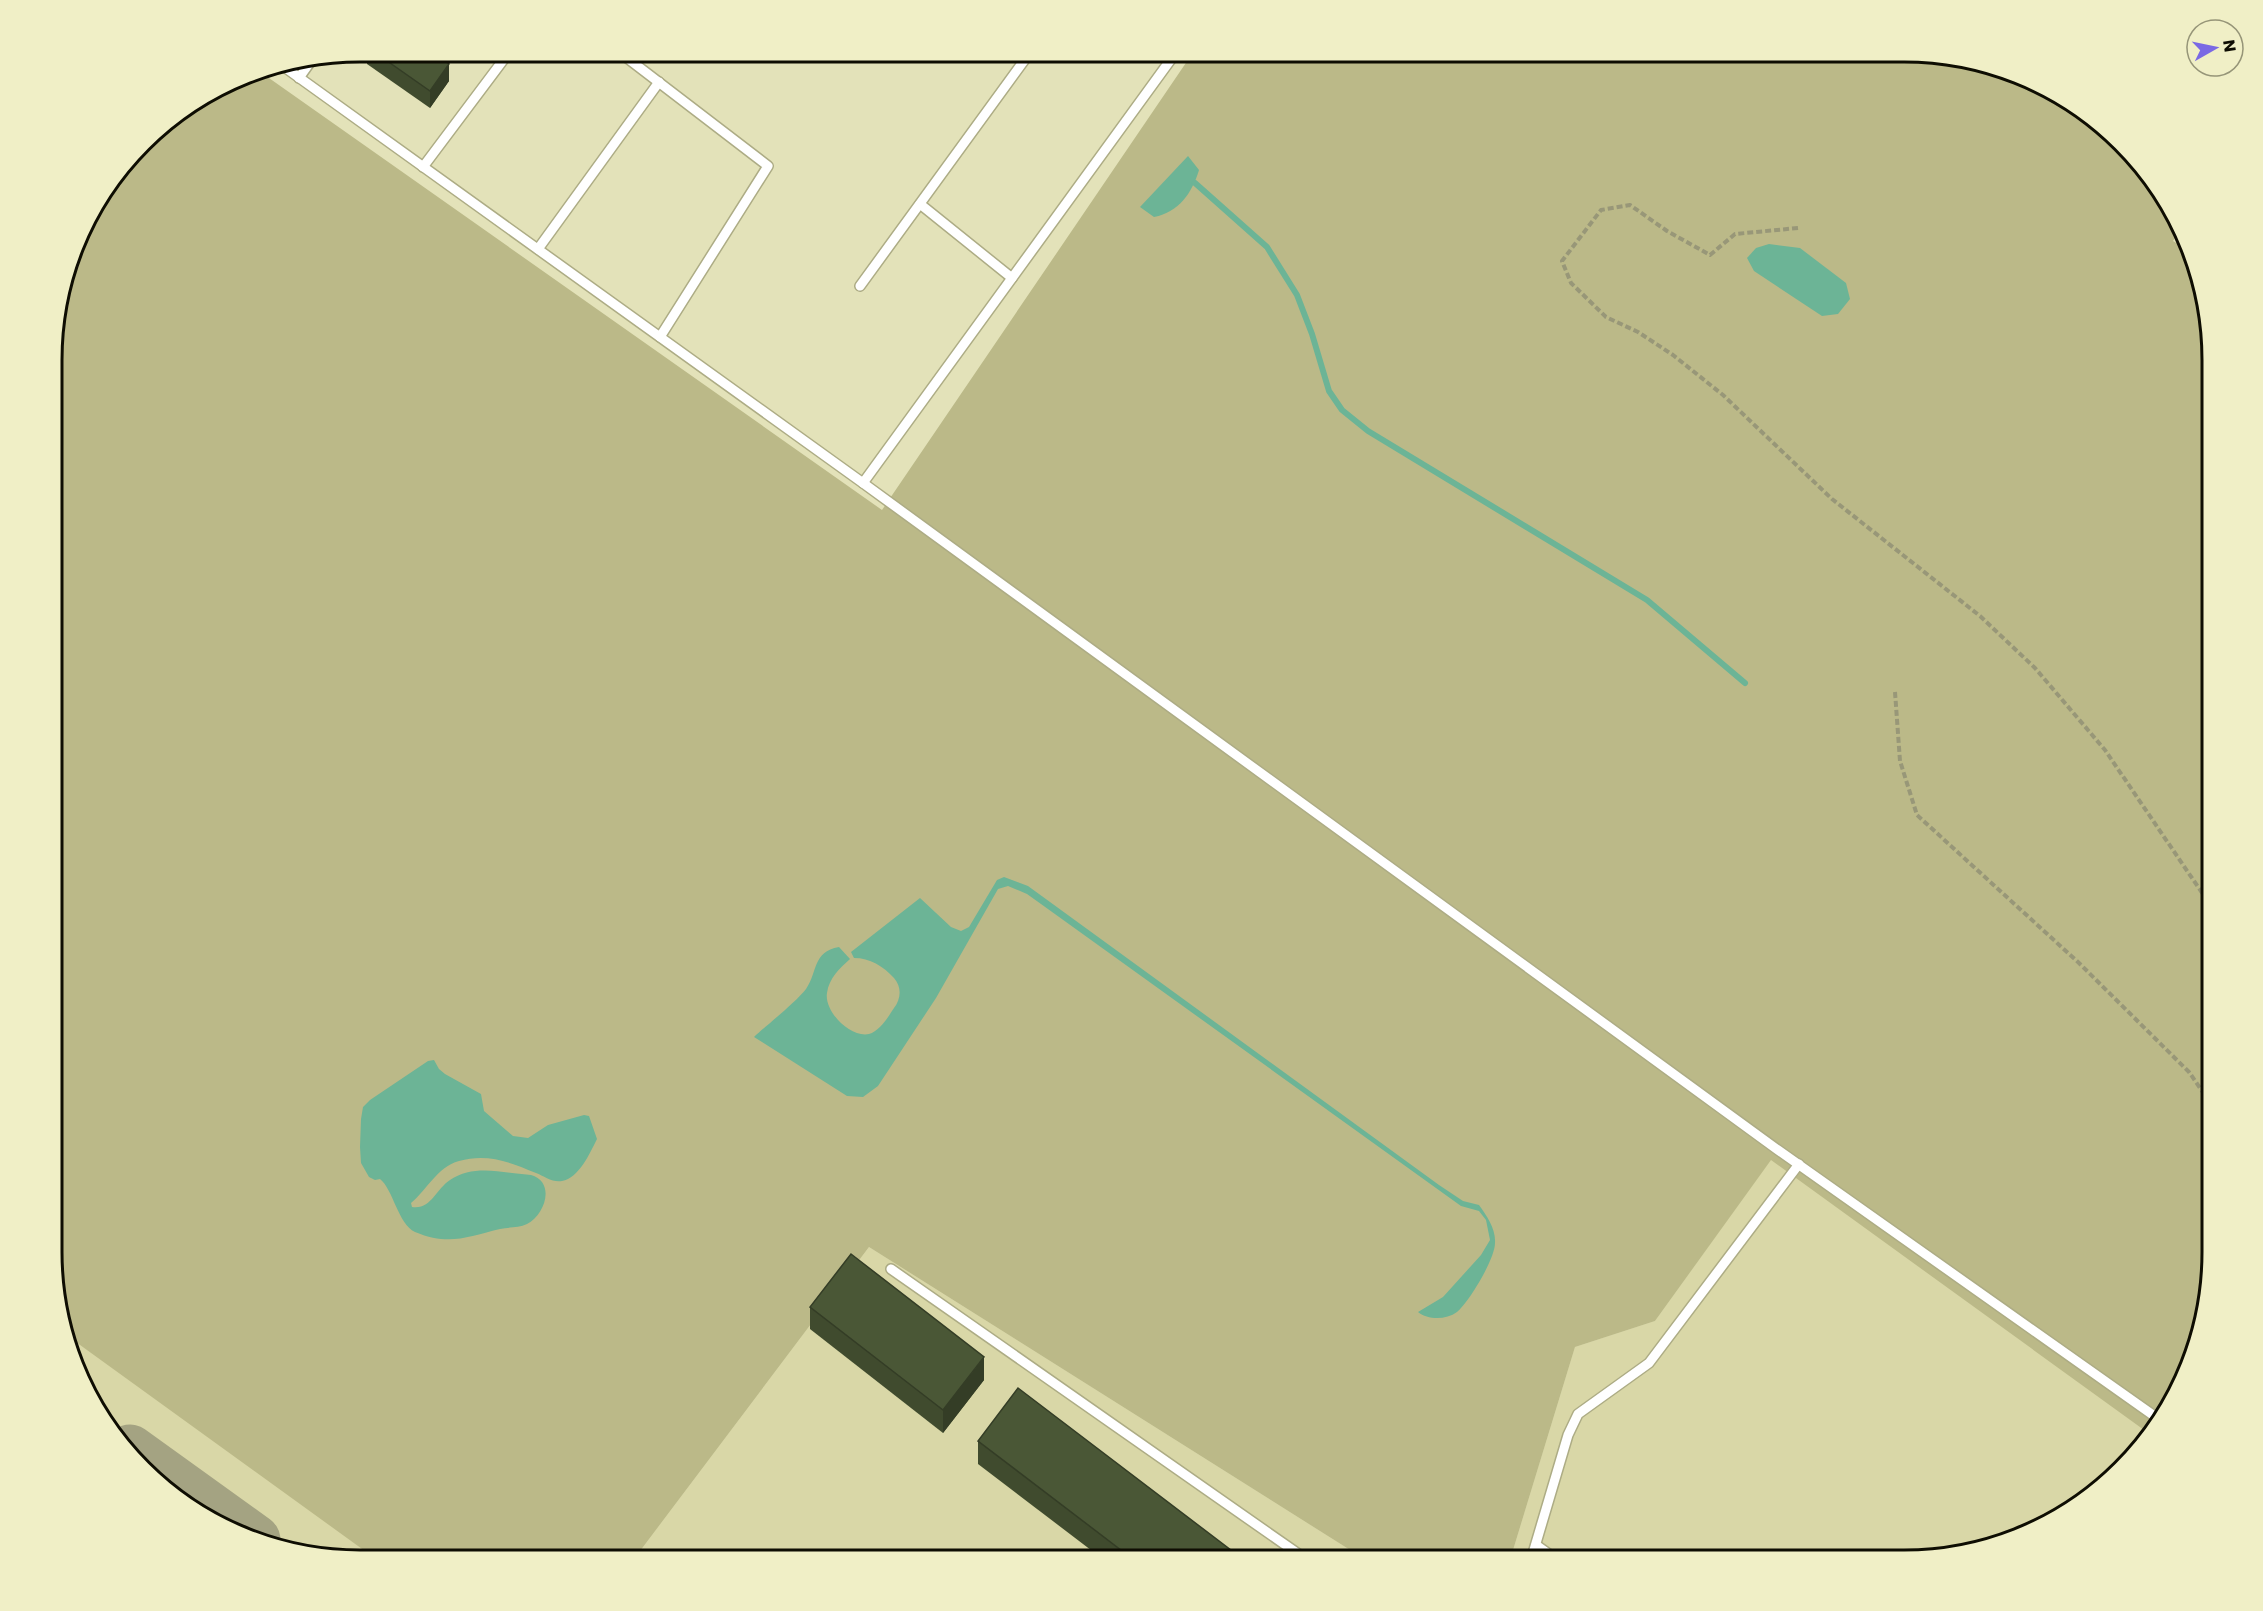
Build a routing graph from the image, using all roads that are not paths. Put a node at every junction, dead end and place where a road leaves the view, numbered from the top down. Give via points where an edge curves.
1 (502, 62) edge
2 (633, 62) edge
3 (1023, 62) edge
4 (1169, 62) edge
5 (307, 66) edge
6 (289, 70) edge
7 (299, 78) junction
8 (659, 82) junction
9 (423, 167) junction
10 (920, 204) junction
11 (538, 249) junction
12 (1012, 278) junction
13 (860, 286) dead end
14 (660, 337) junction
15 (863, 483) junction
16 (1799, 1164) junction
17 (891, 1269) dead end
18 (2153, 1415) edge
19 (1536, 1545) junction
20 (1293, 1550) edge
21 (1535, 1550) edge
22 (1543, 1550) edge

1 - 9 lane
2 - 8 lane
3 - 10 lane
4 - 12 lane
5 - 7 lane
6 - 7 lane
7 - 9 lane
8 - 11 lane
8 - 14 lane via 768,166
9 - 11 lane
10 - 12 lane
10 - 13 lane
11 - 14 lane
12 - 15 lane
14 - 15 lane
15 - 16 lane
16 - 18 lane
16 - 19 lane via 1649,1363 1578,1414 1568,1435
17 - 20 lane
19 - 21 lane
19 - 22 lane

